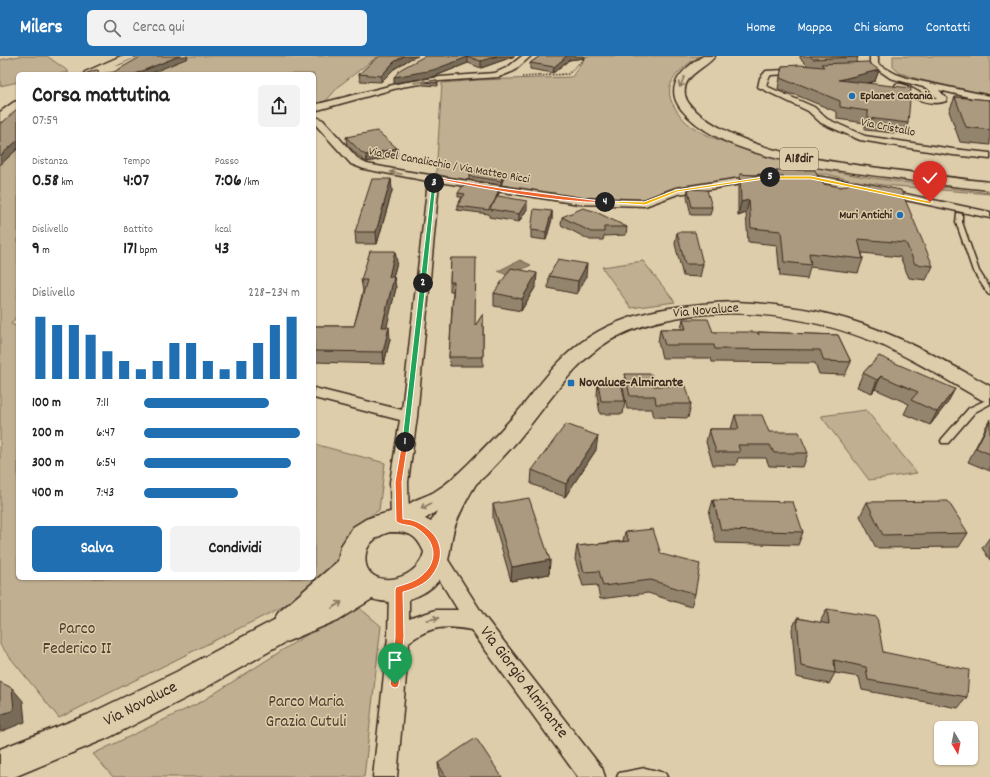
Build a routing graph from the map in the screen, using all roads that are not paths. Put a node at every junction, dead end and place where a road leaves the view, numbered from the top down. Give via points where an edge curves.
1 (130, 56) edge
2 (145, 56) edge
3 (527, 56) edge
4 (874, 56) edge
5 (715, 58) edge
6 (885, 68) junction
7 (849, 70) edge
8 (814, 71) edge
9 (104, 72) edge
10 (395, 76) edge
11 (930, 86) junction
12 (381, 89) junction
13 (990, 99) edge
14 (16, 106) edge
15 (316, 107) edge
16 (2, 115) edge
17 (316, 120) edge
18 (990, 156) edge
19 (770, 177) edge
20 (789, 177) edge
21 (434, 178) junction
22 (990, 179) edge
23 (990, 186) edge
24 (959, 214) dead end
25 (990, 214) edge
26 (990, 292) edge
27 (316, 394) edge
28 (990, 396) edge
29 (990, 401) edge
30 (409, 417) junction
31 (945, 441) dead end
32 (469, 478) junction
33 (399, 482) junction
34 (404, 522) junction
35 (375, 526) junction
36 (437, 554) junction
37 (351, 565) junction
38 (370, 586) junction
39 (408, 586) junction
40 (454, 588) junction
41 (477, 622) junction
42 (276, 633) junction
43 (399, 637) junction
44 (0, 766) edge
45 (385, 777) edge
46 (593, 777) edge
47 (623, 777) edge
48 (661, 777) edge

1 - 9 main road
2 - 9 street
12 -> 3 street via 427,81 492,76 511,69
4 - 6 street via 874,63
5 - 22 main road, A18dir via 703,73 695,92 705,112 748,135 773,144 866,164
5 -> 23 main road, A18dir via 692,69 685,76 681,82 679,96 694,117 729,137 771,152 818,163
6 - 7 street
6 - 11 street via 904,80
6 - 11 street via 883,77 886,80 928,100 937,102 943,99
8 - 18 street, Via Cristallo via 769,73 764,78 762,87 811,109 824,121 864,138
10 - 12 street
11 - 13 street
12 - 15 street
14 - 16 main road
21 -> 17 street, Via del Canalicchio / Via Matteo Ricci via 397,173 355,162
19 - 21 street, Via del Canalicchio / Via Matteo Ricci via 676,191 645,203 579,201
20 - 25 street via 811,178
21 - 30 street
24 - 26 lane via 959,222 976,271
27 - 30 street
28 - 32 main road, Via Novaluce via 890,342 828,320 771,309 738,307 677,312 641,321 605,336 586,348 571,362 497,450
29 - 31 lane via 972,410
30 - 33 street
32 -> 34 main road via 441,499 421,508
32 - 36 main road via 449,510 441,531
33 - 34 street
33 - 35 street via 390,508
34 - 35 main road via 382,523
34 - 36 main road via 418,525 432,536
35 - 37 main road via 358,539 351,556
36 - 39 main road via 431,571
36 - 40 street, Via Giorgio Almirante
37 - 38 main road via 354,574
37 - 42 main road
38 - 39 main road via 379,589
42 -> 38 main road via 328,611
39 - 40 street via 432,582
39 - 43 street
40 - 41 street, Via Giorgio Almirante
43 -> 41 street via 431,618 453,617
41 - 46 street, Via Giorgio Almirante
42 - 44 main road, Via Novaluce via 188,682 97,727
43 - 45 street
47 - 48 lane via 645,774

